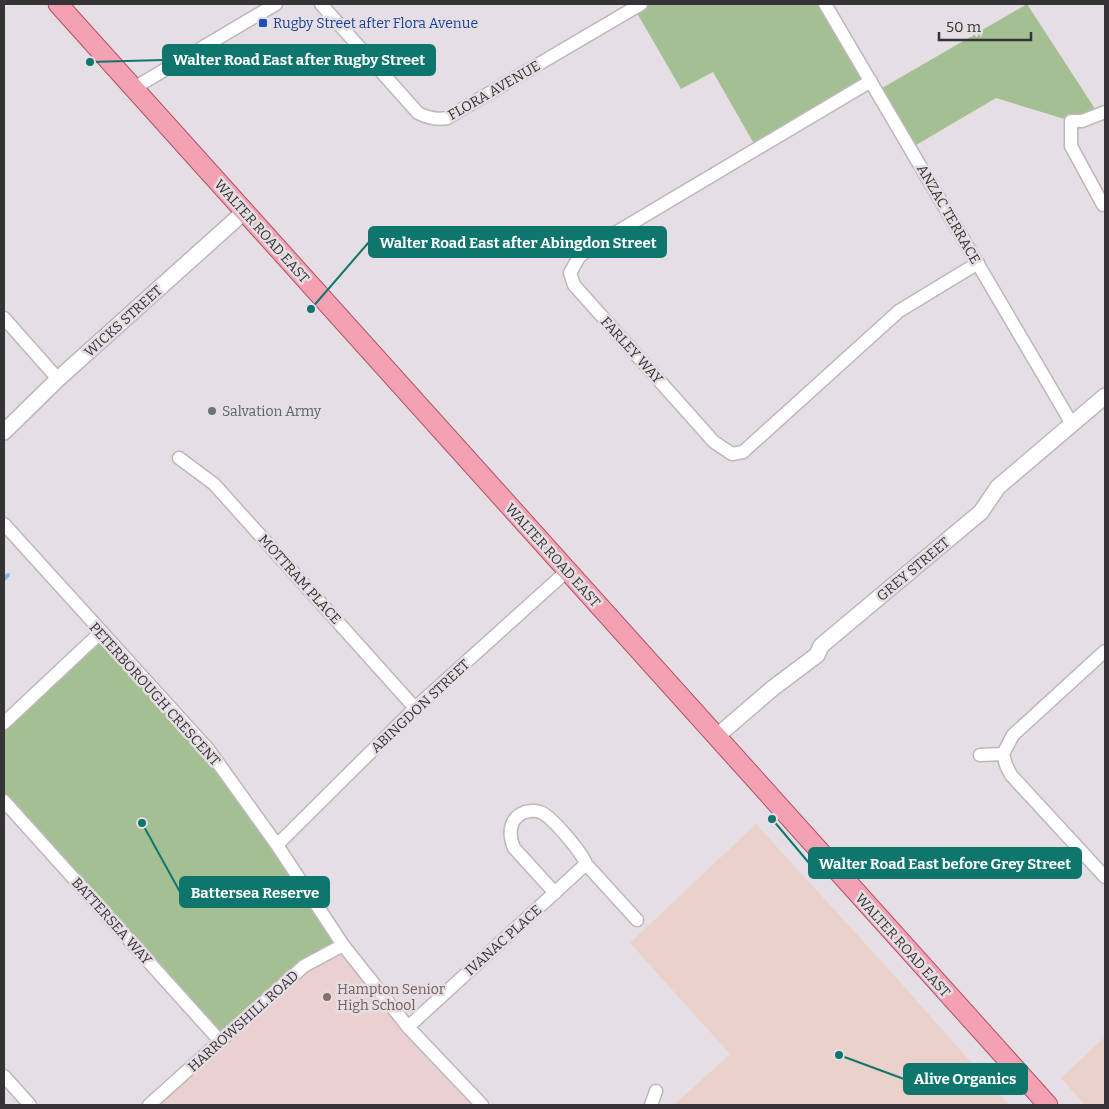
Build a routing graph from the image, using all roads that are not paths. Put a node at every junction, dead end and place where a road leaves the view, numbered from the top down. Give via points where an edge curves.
1 (58, 4) edge
2 (276, 4) edge
3 (322, 4) edge
4 (641, 4) edge
5 (825, 4) edge
6 (871, 81) junction
7 (134, 88) junction
8 (1105, 112) edge
9 (1103, 205) dead end
10 (244, 212) junction
11 (978, 263) junction
12 (4, 318) edge
13 (58, 379) junction
14 (1105, 396) edge
15 (1072, 424) junction
16 (4, 432) edge
17 (179, 458) dead end
18 (4, 524) edge
19 (567, 571) junction
20 (101, 632) junction
21 (1105, 651) edge
22 (415, 708) junction
23 (4, 723) edge
24 (716, 737) junction
25 (1003, 754) junction
26 (980, 755) dead end
27 (4, 801) edge
28 (277, 845) junction
29 (586, 864) junction
30 (1105, 877) edge
31 (555, 893) junction
32 (637, 920) dead end
33 (343, 945) junction
34 (408, 1027) junction
35 (220, 1041) junction
36 (4, 1076) edge
37 (656, 1091) dead end
38 (30, 1105) edge
39 (149, 1105) edge
40 (482, 1105) edge
41 (651, 1105) edge
42 (1048, 1105) edge

1 - 7 main road, WALTER ROAD EAST
2 - 7 street
3 - 4 street, FLORA AVENUE via 418,113 438,120 447,118
5 - 6 street, ANZAC TERRACE
6 - 11 street, ANZAC TERRACE
6 - 11 street, FARLEY WAY via 590,248 579,257 570,273 574,285 714,442 732,454 743,452 899,311
7 - 10 main road, WALTER ROAD EAST
8 - 9 street via 1082,121 1070,121 1071,146
10 - 13 street, WICKS STREET
10 - 19 main road, WALTER ROAD EAST
11 - 15 street, ANZAC TERRACE
12 - 13 street
13 - 16 street, WICKS STREET
14 - 15 street, GREY STREET
15 - 24 street, GREY STREET via 998,486 980,512 820,646 817,655
17 - 22 street, MOTTRAM PLACE via 214,484
18 - 20 street, PETERBOROUGH CRESCENT
19 - 22 street, ABINGDON STREET
19 - 24 main road, WALTER ROAD EAST
20 - 23 street
20 - 28 street, PETERBOROUGH CRESCENT via 208,749
21 - 25 street via 1014,735
22 - 28 street, ABINGDON STREET
24 - 42 main road, WALTER ROAD EAST
25 - 26 street
25 - 30 street via 1011,774
27 - 35 street, BATTERSEA WAY
28 - 33 street, PETERBOROUGH CRESCENT
29 - 31 street, IVANAC PLACE
29 - 31 street via 583,855 547,816 531,810 515,818 510,833 514,848
29 - 32 street
31 - 34 street, IVANAC PLACE
33 - 34 street, PETERBOROUGH CRESCENT
33 - 35 street, HARROWSHILL ROAD via 304,966
34 - 40 street, PETERBOROUGH CRESCENT
35 - 39 street, HARROWSHILL ROAD
36 - 38 street
37 - 41 street

